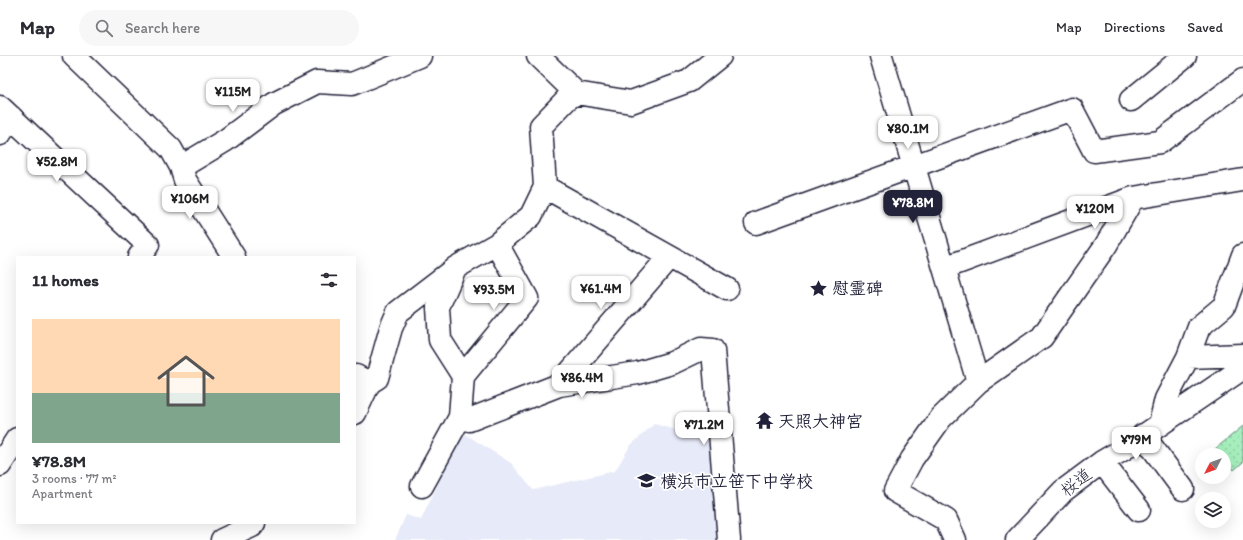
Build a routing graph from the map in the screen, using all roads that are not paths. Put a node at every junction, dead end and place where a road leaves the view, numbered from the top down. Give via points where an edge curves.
1 (74, 56) edge
2 (538, 56) edge
3 (720, 56) edge
4 (881, 56) edge
5 (1185, 56) edge
6 (415, 57) edge
7 (1243, 80) edge
8 (576, 93) junction
9 (1130, 100) dead end
10 (4, 119) edge
11 (914, 166) junction
12 (181, 167) junction
13 (1243, 180) edge
14 (545, 187) junction
15 (1133, 198) junction
16 (756, 223) dead end
17 (497, 244) junction
18 (1243, 255) edge
19 (140, 256) edge
20 (233, 256) edge
21 (669, 257) junction
22 (455, 268) junction
23 (944, 268) junction
24 (726, 289) dead end
25 (1243, 354) edge
26 (1188, 357) junction
27 (1243, 368) edge
28 (463, 376) junction
29 (362, 379) edge
30 (978, 382) junction
31 (559, 385) junction
32 (356, 408) edge
33 (460, 416) junction
34 (1152, 429) junction
35 (16, 440) edge
36 (1102, 462) junction
37 (0, 464) edge
38 (422, 486) dead end
39 (1183, 489) dead end
40 (1140, 510) dead end
41 (253, 524) edge
42 (1021, 538) edge
43 (222, 540) edge
44 (729, 540) edge
45 (956, 540) edge

1 - 12 street via 171,149
2 - 8 street
3 - 8 street via 689,81 631,102
4 - 11 street
5 - 9 street
6 - 12 street via 352,84 317,82 274,104 226,140
7 - 11 street via 1160,142 1094,151 1072,110
8 - 14 street via 541,126
10 - 19 street via 148,245
11 - 16 street
11 - 23 street
12 - 20 street via 185,180
13 - 15 street
14 - 17 street via 530,216
14 - 21 street
15 - 23 street
15 - 30 street via 1106,244 1042,337
17 - 22 street
17 - 28 street via 527,298
18 - 26 street via 1224,306 1199,327
21 - 24 street
21 - 31 street
22 - 28 street via 438,307 440,340
22 - 29 street via 398,312 376,378
23 - 30 street
25 - 26 street
26 - 34 street
27 - 34 street, 桜道
28 - 33 street
29 - 32 street
30 - 45 street via 941,418 912,459 895,491 946,520
31 - 33 street via 469,420
31 - 44 street via 638,373 672,363 701,349 713,350
33 - 38 street
34 - 36 street, 桜道
34 - 39 street
35 - 37 street
36 - 40 street
36 - 42 street, 桜道 via 1063,491
41 - 43 street

